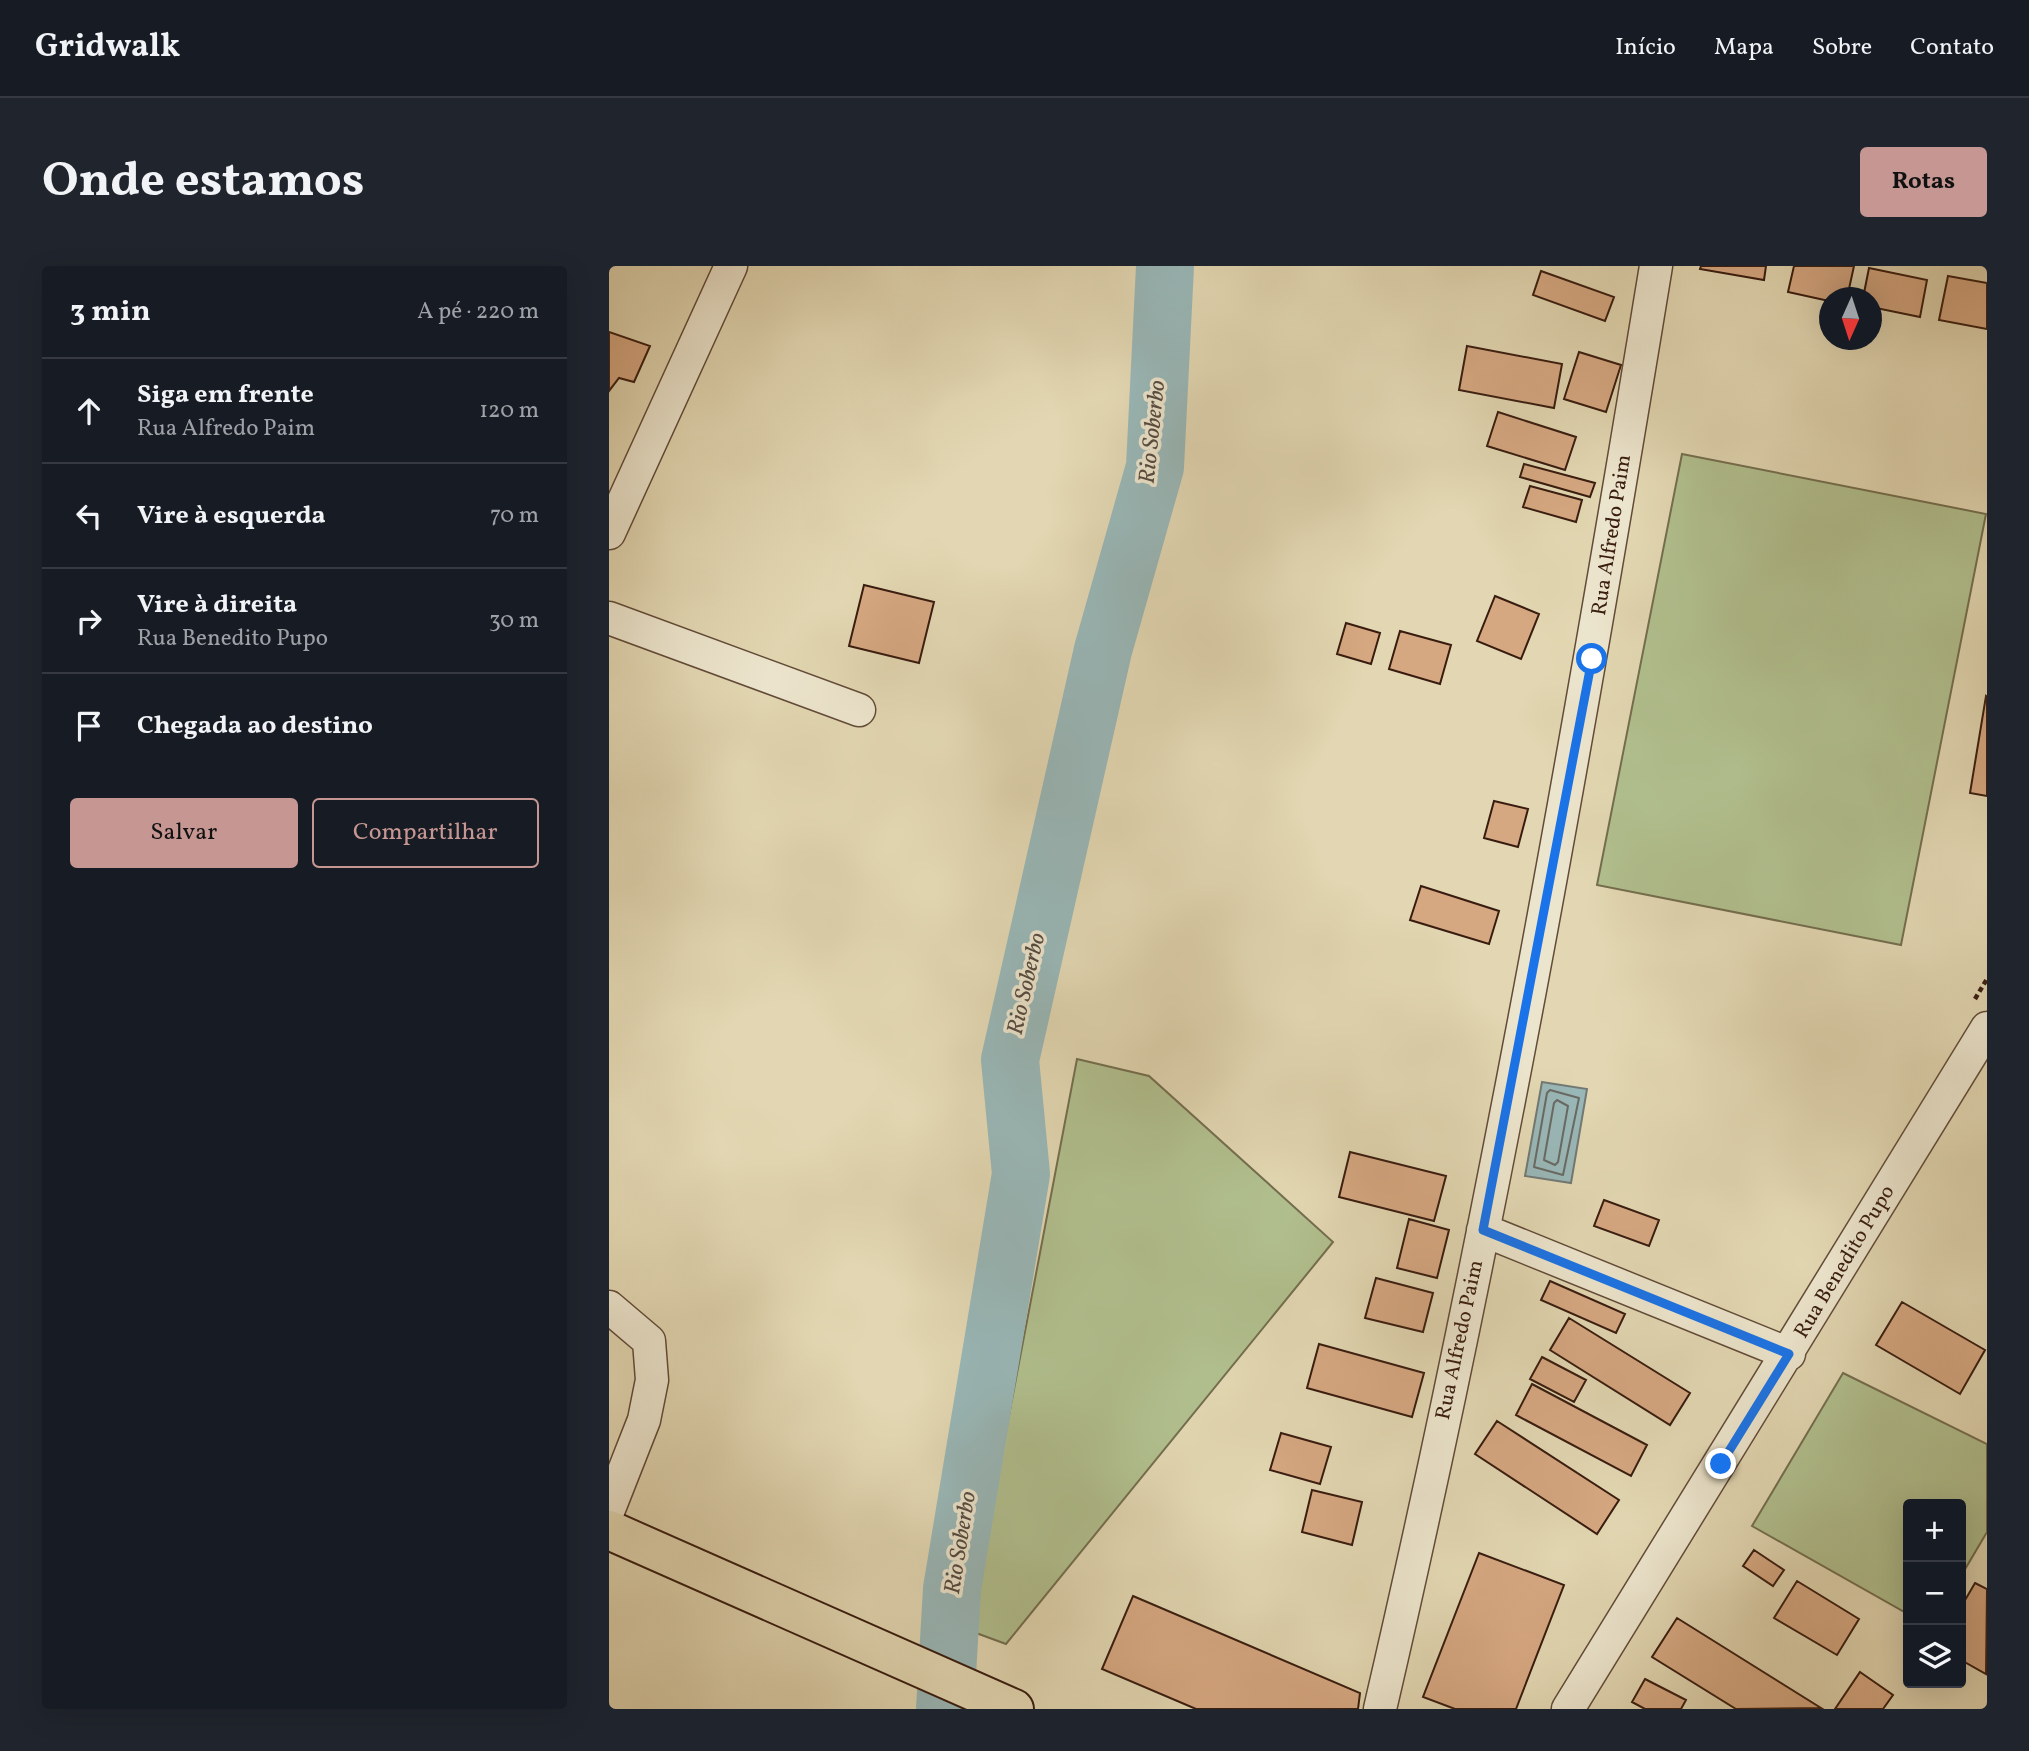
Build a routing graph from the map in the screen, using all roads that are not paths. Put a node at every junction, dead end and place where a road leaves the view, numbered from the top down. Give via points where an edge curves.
1 (731, 266) edge
2 (1656, 266) edge
3 (609, 533) edge
4 (609, 618) edge
5 (859, 710) dead end
6 (1987, 1028) edge
7 (1483, 1230) junction
8 (609, 1307) edge
9 (1789, 1354) junction
10 (609, 1509) edge
11 (609, 1530) edge
12 (1005, 1704) edge
13 (1380, 1709) edge
14 (1568, 1709) edge

1 - 3 street
2 - 7 street, Rua Alfredo Paim via 1592,659
4 - 5 street
6 - 9 street, Rua Benedito Pupo
7 - 9 street
7 - 13 street, Rua Alfredo Paim
8 - 10 street via 649,1341 652,1380 644,1420
9 - 14 street, Rua Benedito Pupo
11 - 12 main road

